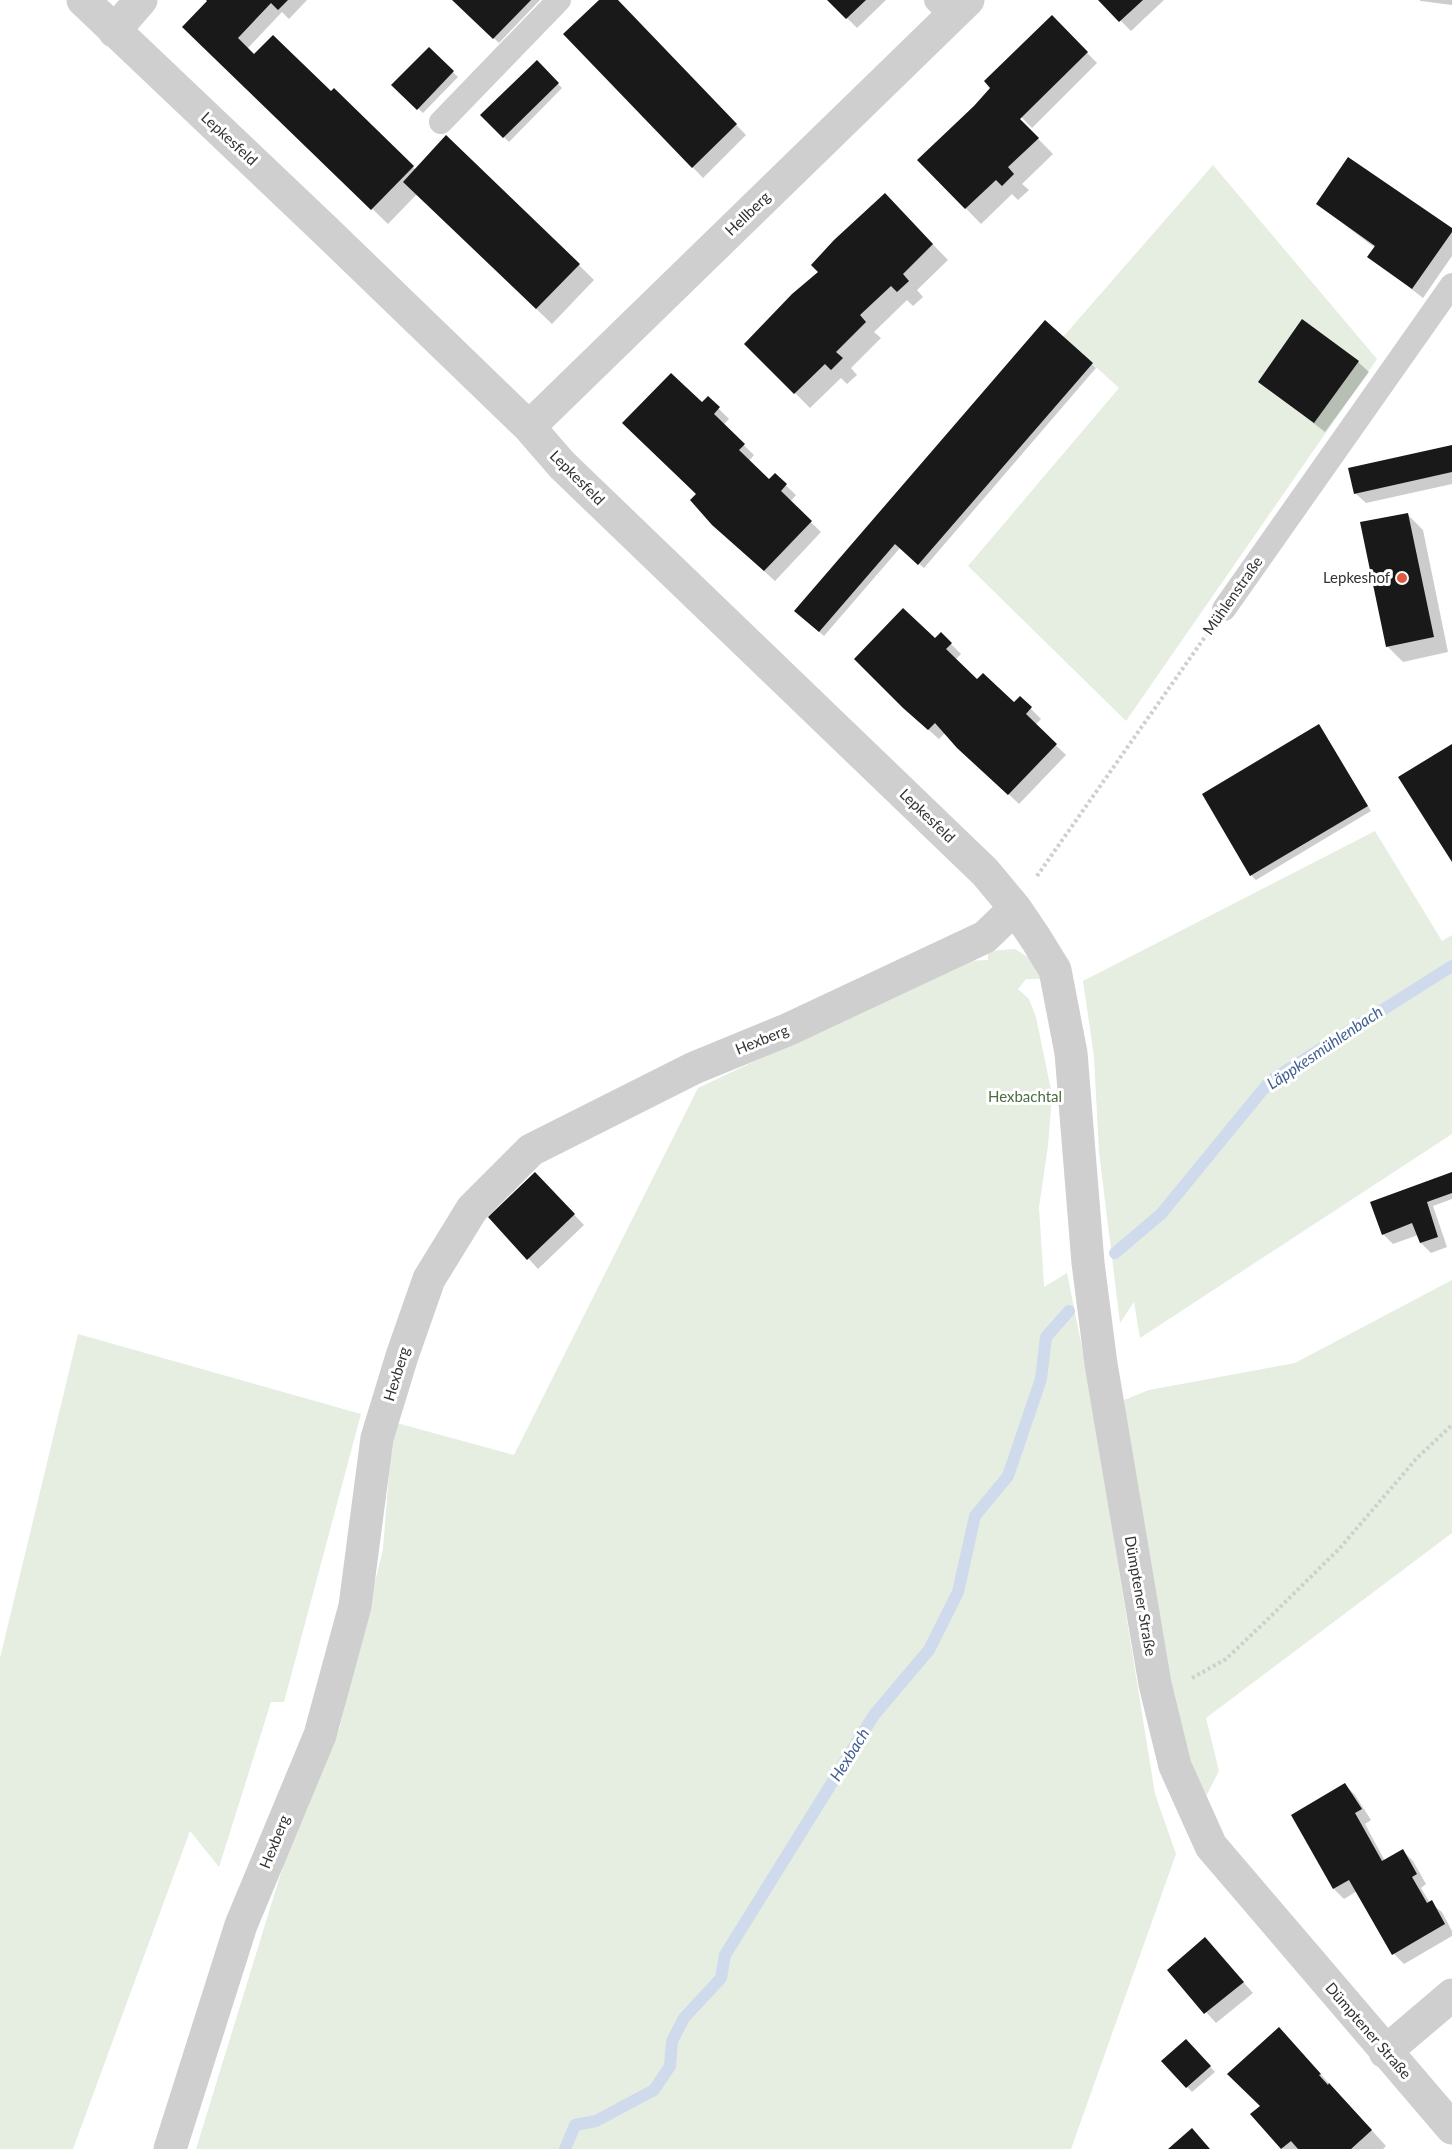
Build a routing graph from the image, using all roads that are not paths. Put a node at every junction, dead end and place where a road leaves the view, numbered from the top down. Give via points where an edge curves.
1 (83, 0) edge
2 (141, 0) edge
3 (559, 0) edge
4 (952, 5) edge
5 (114, 31) junction
6 (441, 122) dead end
7 (1452, 285) edge
8 (529, 427) junction
9 (1224, 609) road end
10 (1015, 908) junction
11 (1055, 970) joint
12 (1452, 1995) edge
13 (1385, 2052) junction
14 (1452, 2128) edge
15 (170, 2149) edge

1 - 5 street, Lepkesfeld
2 - 5 street
3 - 6 lane
4 - 8 street, Hellberg
5 - 8 street, Lepkesfeld
7 - 9 lane, Mühlenstraße
8 - 10 street, Lepkesfeld via 562,465 985,872
10 - 11 street, Lepkesfeld
10 - 15 street, Hexberg via 985,937 789,1029 694,1068 531,1150 472,1209 429,1279 402,1356 377,1438 356,1606 320,1735 241,1925
11 - 13 street, Dümptener Straße via 1071,1053 1088,1263 1101,1364 1155,1684 1175,1766 1211,1846
12 - 13 street
13 - 14 street, Dümptener Straße

